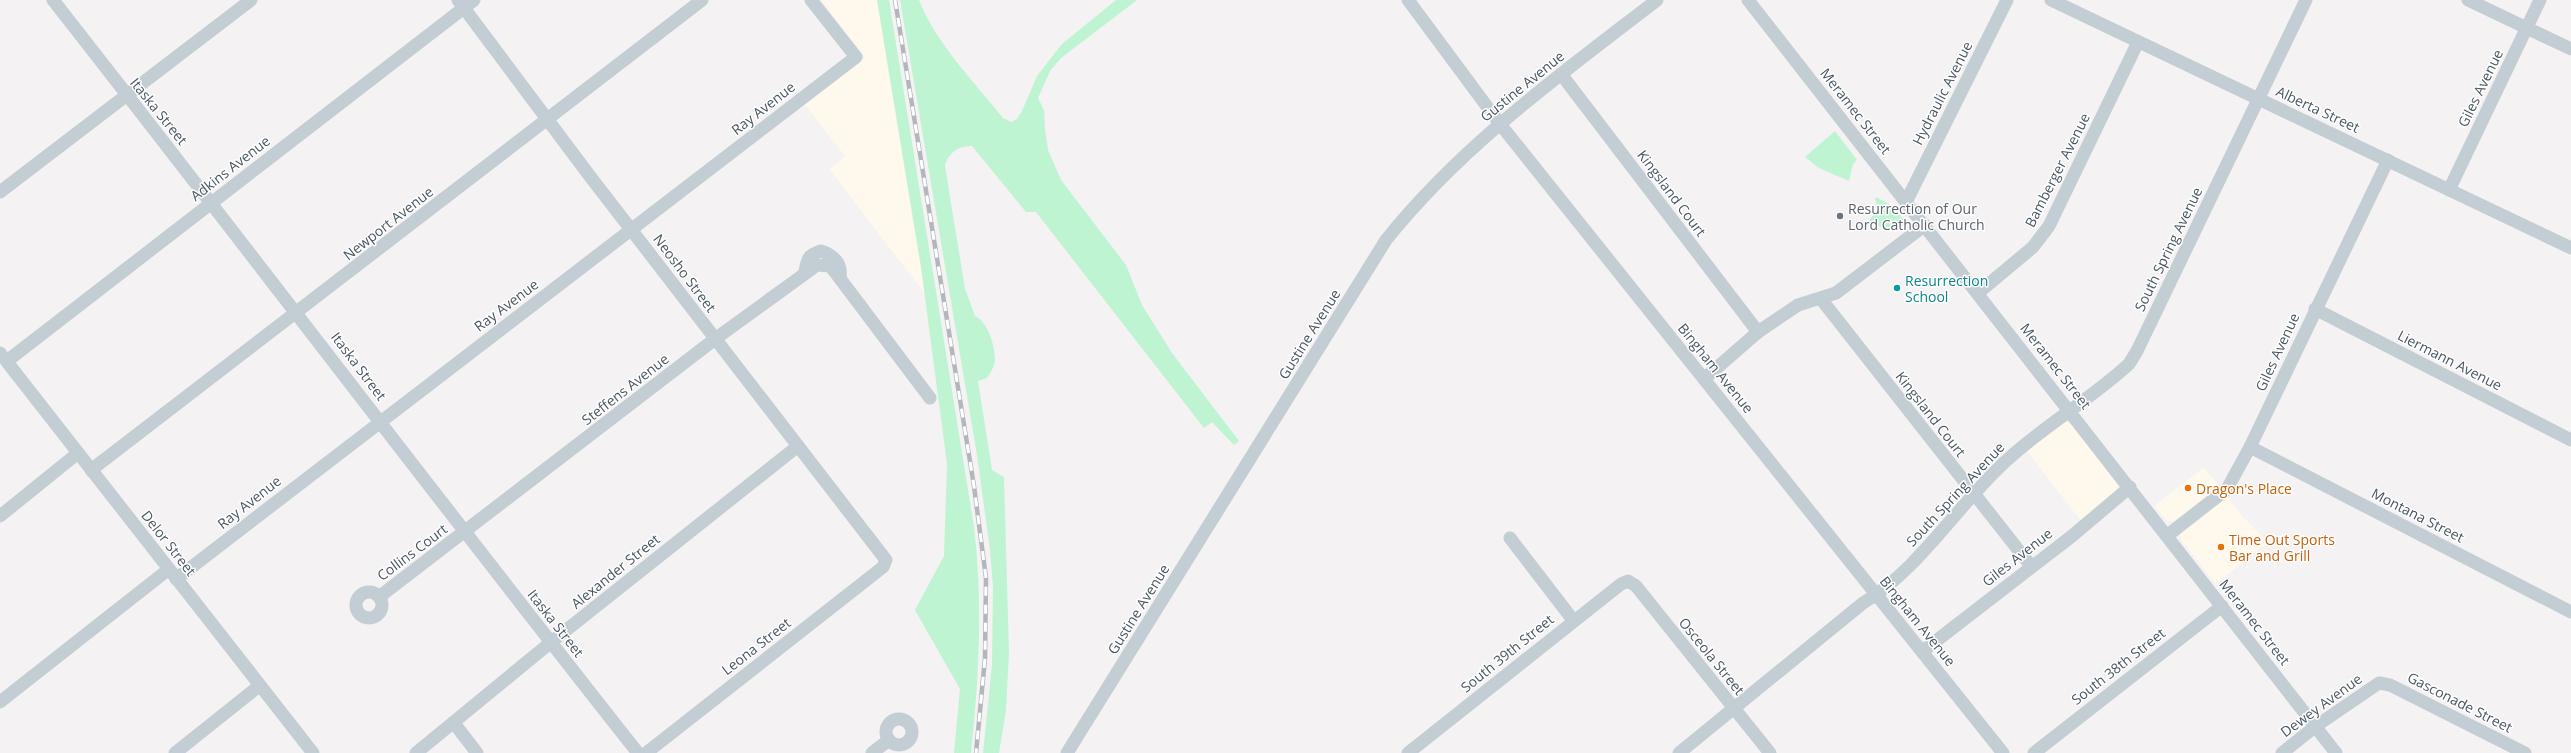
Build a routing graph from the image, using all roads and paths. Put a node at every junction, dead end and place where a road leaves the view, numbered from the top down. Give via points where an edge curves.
1 (53, 0) edge
2 (250, 0) edge
3 (702, 0) edge
4 (811, 0) edge
5 (1408, 0) edge
6 (1657, 0) edge
7 (1748, 0) edge
8 (2007, 0) edge
9 (2050, 0) edge
10 (2306, 0) edge
11 (2468, 0) edge
12 (2540, 0) edge
13 (466, 3) edge
14 (2526, 28) junction
15 (2138, 42) junction
16 (2571, 49) edge
17 (1561, 74) junction
18 (125, 95) junction
19 (2258, 99) junction
20 (549, 119) junction
21 (1500, 124) junction
22 (2388, 160) junction
23 (2449, 190) junction
24 (0, 192) edge
25 (1906, 202) junction
26 (211, 203) junction
27 (1925, 225) junction
28 (632, 229) junction
29 (2571, 248) edge
30 (1978, 293) junction
31 (1821, 299) junction
32 (2315, 309) junction
33 (297, 313) junction
34 (1758, 332) junction
35 (715, 339) junction
36 (3, 357) edge
37 (1704, 379) junction
38 (930, 398) dead end
39 (2070, 410) junction
40 (380, 421) junction
41 (2571, 440) edge
42 (798, 446) junction
43 (2250, 447) junction
44 (78, 454) junction
45 (91, 470) junction
46 (2130, 487) junction
47 (1973, 493) junction
48 (0, 516) edge
49 (464, 532) junction
50 (2168, 535) junction
51 (1510, 538) dead end
52 (886, 563) joint
53 (2032, 566) junction
54 (173, 574) junction
55 (1628, 581) joint
56 (1876, 596) junction
57 (379, 597) dead end
58 (2222, 606) junction
59 (2571, 612) edge
60 (1574, 620) junction
61 (550, 643) junction
62 (1923, 651) junction
63 (2379, 684) joint
64 (259, 686) junction
65 (0, 702) edge
66 (1734, 709) junction
67 (454, 723) junction
68 (2316, 726) junction
69 (889, 740) dead end
70 (175, 753) edge
71 (313, 753) edge
72 (416, 753) edge
73 (476, 753) edge
74 (638, 753) edge
75 (646, 753) edge
76 (872, 753) edge
77 (1067, 753) edge
78 (1408, 753) edge
79 (1679, 753) edge
80 (1770, 753) edge
81 (2003, 753) edge
82 (2034, 753) edge
83 (2282, 753) edge
84 (2336, 753) edge
85 (2525, 753) edge

1 - 18 street, Itaska Street
2 - 18 street
3 - 20 street, Newport Avenue
4 - 28 street, Ray Avenue via 856,57
5 - 21 street, Bingham Avenue
6 - 17 street, Gustine Avenue
7 - 25 street, Meramec Street
8 - 25 street, Hydraulic Avenue
9 - 15 street, Alberta Street
10 - 19 street, South Spring Avenue
11 - 14 street
12 - 14 street, Giles Avenue
13 - 20 street, Neosho Street
13 - 26 street, Adkins Avenue
14 - 16 street
14 - 23 street, Giles Avenue
15 - 19 street, Alberta Street
15 - 30 street, Bamberger Avenue via 2049,226 2033,247
17 - 21 street, Gustine Avenue
17 - 34 street, Kingsland Court
18 - 24 street
18 - 26 street, Itaska Street
19 - 22 street, Alberta Street
19 - 39 street, South Spring Avenue via 2137,351 2121,372
20 - 28 street, Neosho Street
20 - 33 street, Newport Avenue
21 - 37 street, Bingham Avenue
21 - 77 street, Gustine Avenue via 1442,175 1386,240
22 - 23 street, Alberta Street
22 - 32 street, Giles Avenue
23 - 29 street, Alberta Street
25 - 27 street, Meramec Street
26 - 33 street, Itaska Street
26 - 36 street, Adkins Avenue
27 - 30 street, Meramec Street
27 - 31 street via 1836,293
28 - 35 street, Neosho Street
28 - 40 street, Ray Avenue
30 - 39 street, Meramec Street
31 - 34 street via 1798,305
31 - 47 street, Kingsland Court
32 - 41 street, Liermann Avenue
32 - 43 street, Giles Avenue
33 - 40 street, Itaska Street
33 - 45 street, Newport Avenue
34 - 37 street
35 - 38 street, Steffens Avenue via 812,266 830,266
35 - 42 street, Neosho Street
35 - 49 street, Steffens Avenue
36 - 44 street, Delor Street
37 - 56 street, Bingham Avenue
39 - 46 street, Meramec Street
39 - 47 street, South Spring Avenue via 2007,460
40 - 49 street, Itaska Street
40 - 54 street, Ray Avenue
42 - 52 street, Neosho Street via 886,558
42 - 61 street, Alexander Street
43 - 50 street, Giles Avenue via 2227,489
43 - 59 street, Montana Street
44 - 45 street, Delor Street
44 - 48 street
45 - 54 street, Delor Street
46 - 50 street, Meramec Street
46 - 53 street, Giles Avenue
47 - 53 street, Kingsland Court
47 - 56 street, South Spring Avenue via 1910,564
49 - 57 street, Collins Court
49 - 61 street, Itaska Street
50 - 58 street, Meramec Street
51 - 60 street
52 - 75 street, Leona Street
53 - 62 street, Giles Avenue
54 - 64 street, Delor Street
54 - 65 street, Ray Avenue
55 - 60 street, South 39th Street
55 - 66 street, Osceola Street via 1636,586
56 - 62 street, Bingham Avenue
56 - 66 street, South Spring Avenue via 1863,603
58 - 68 street, Meramec Street
58 - 82 street, South 38th Street
60 - 78 street, South 39th Street
61 - 67 street, Alexander Street
61 - 74 street, Itaska Street
62 - 81 street, Bingham Avenue
63 - 68 street, Dewey Avenue
63 - 85 street, Gasconade Street via 2390,685
64 - 70 street
64 - 71 street, Delor Street
66 - 79 street, South Spring Avenue
66 - 80 street, Osceola Street
67 - 72 street, Alexander Street
67 - 73 street
68 - 83 street, Dewey Avenue
68 - 84 street, Meramec Street
69 - 76 street

